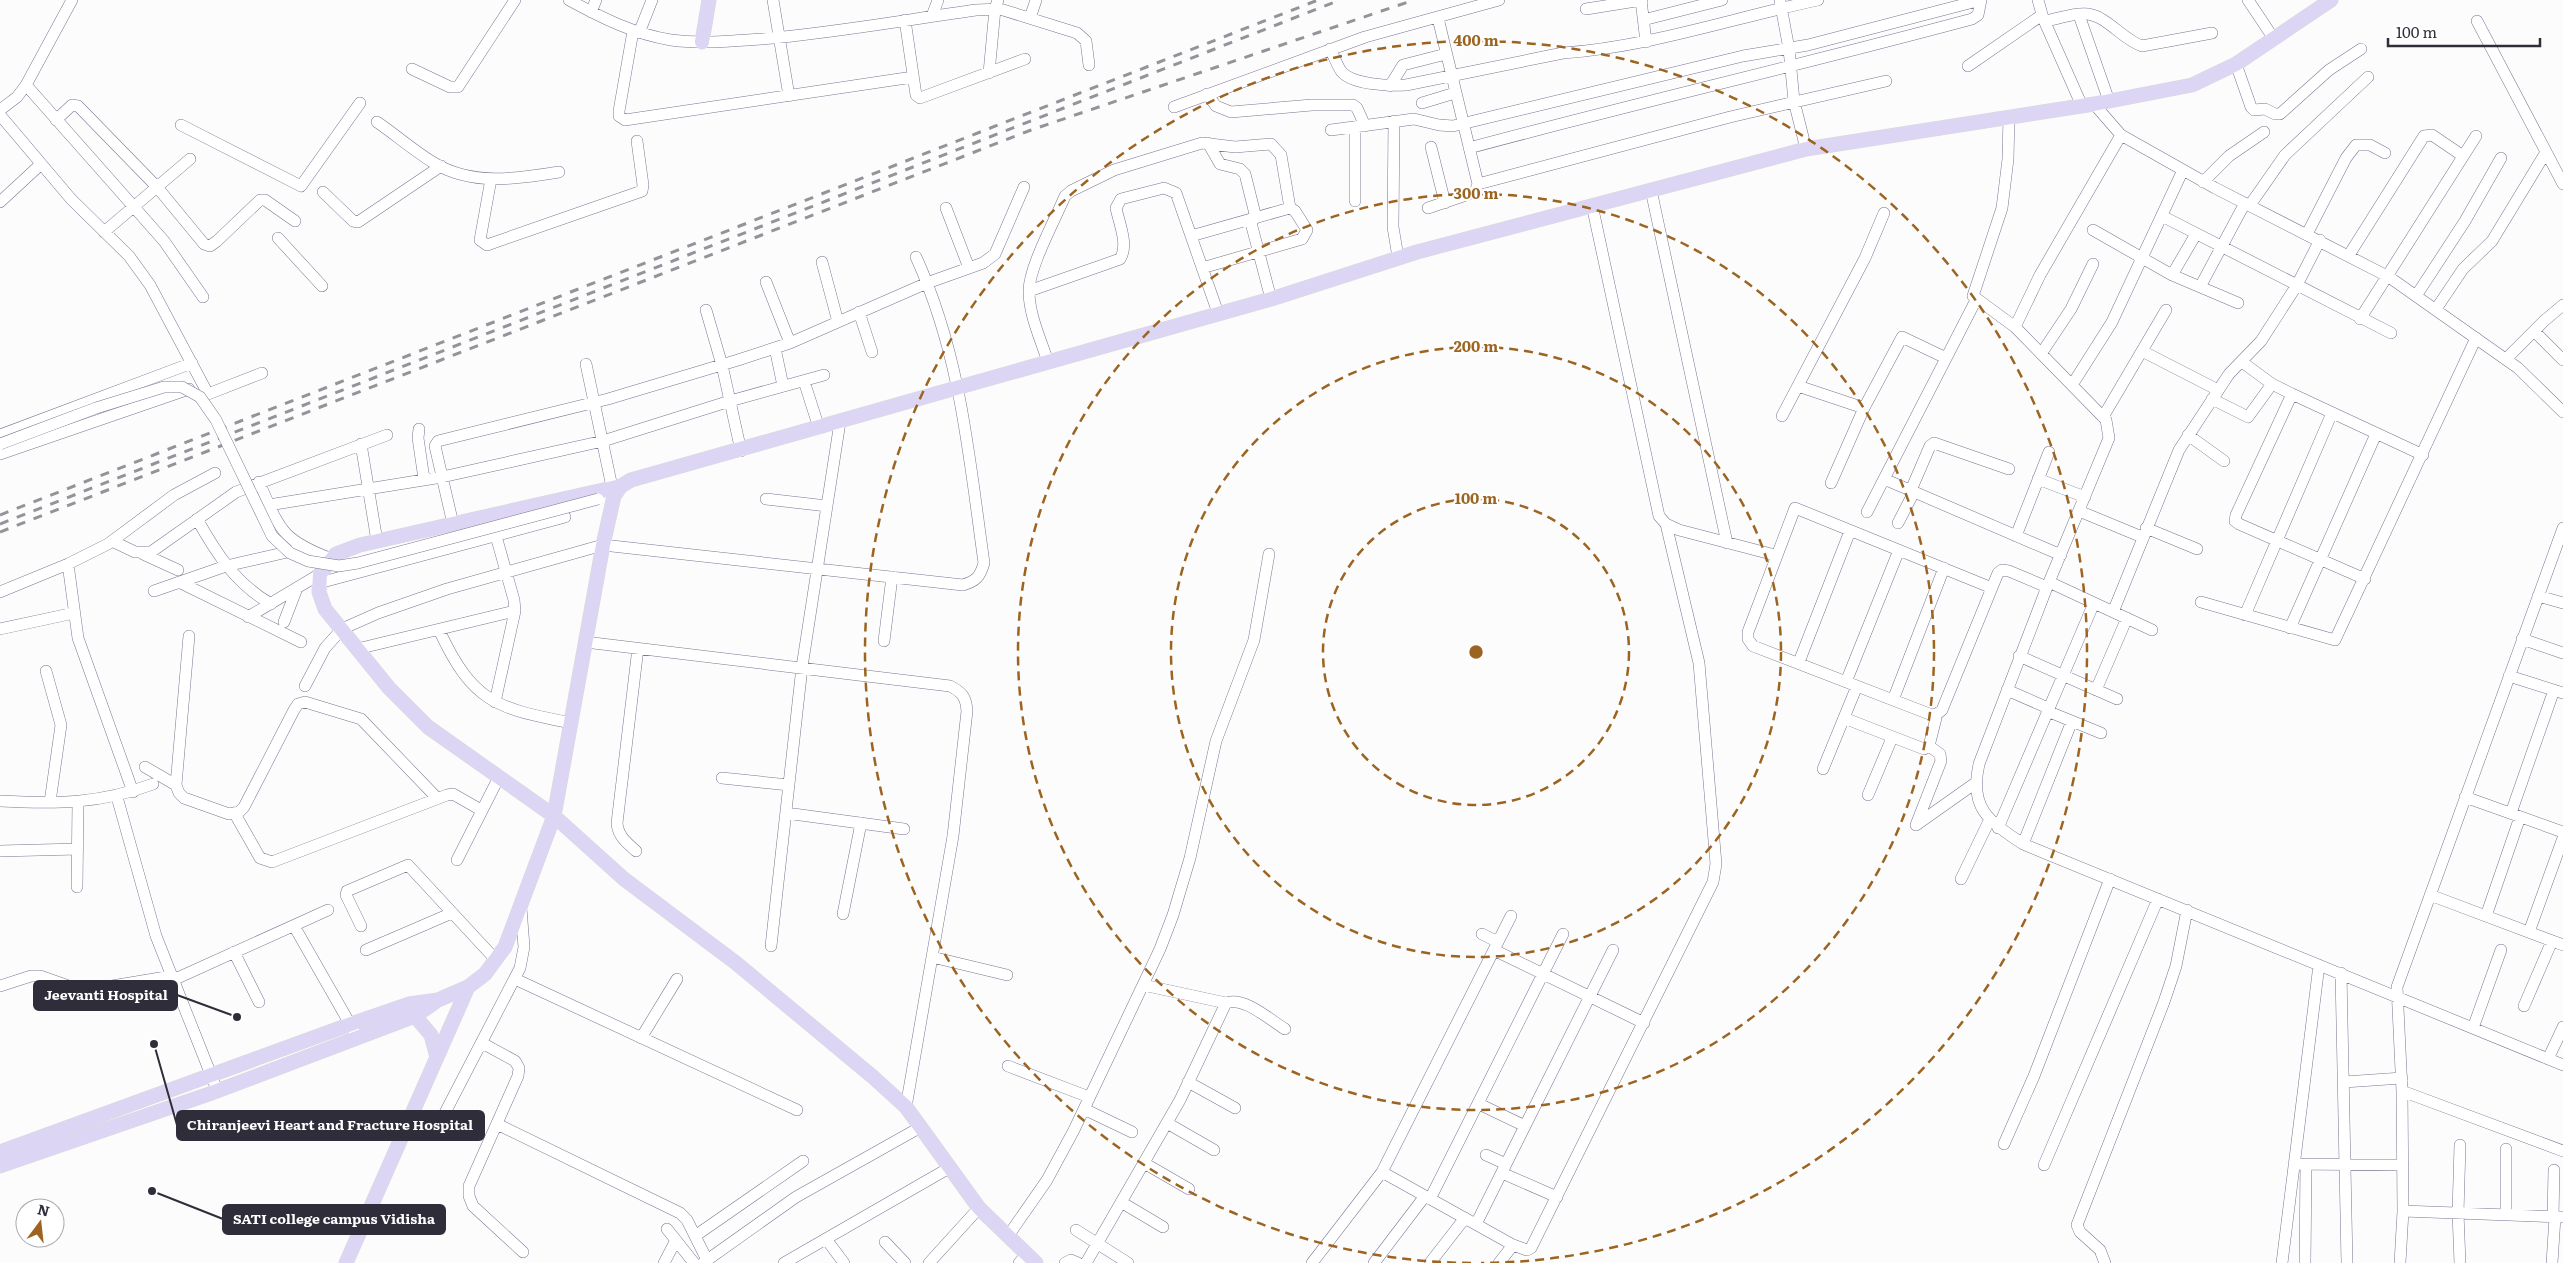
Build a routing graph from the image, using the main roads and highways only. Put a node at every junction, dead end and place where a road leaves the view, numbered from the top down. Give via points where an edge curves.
1 (709, 0) edge
2 (2331, 0) edge
3 (702, 42) road end
4 (616, 490) junction
5 (554, 816) junction
6 (468, 988) junction
7 (438, 1000) junction
8 (415, 1016) junction
9 (437, 1057) junction
10 (0, 1152) edge
11 (0, 1166) edge
12 (1027, 1260) edge
13 (346, 1263) edge

1 - 3 main road
2 - 4 main road via 2236,64 2192,85 2088,105 1806,149 1398,257 1271,299 741,451 645,475
4 - 5 main road
4 - 5 main road via 377,541 336,554 319,579 319,592 325,609 388,688 428,727
5 - 6 main road via 505,947 485,974
5 - 12 main road via 624,879 736,963 906,1107 979,1208
6 - 7 main road
6 - 9 main road
7 - 8 main road
7 - 10 main road via 410,1004 351,1024
8 - 9 main road via 431,1035
8 - 11 main road via 218,1090
9 - 13 main road

